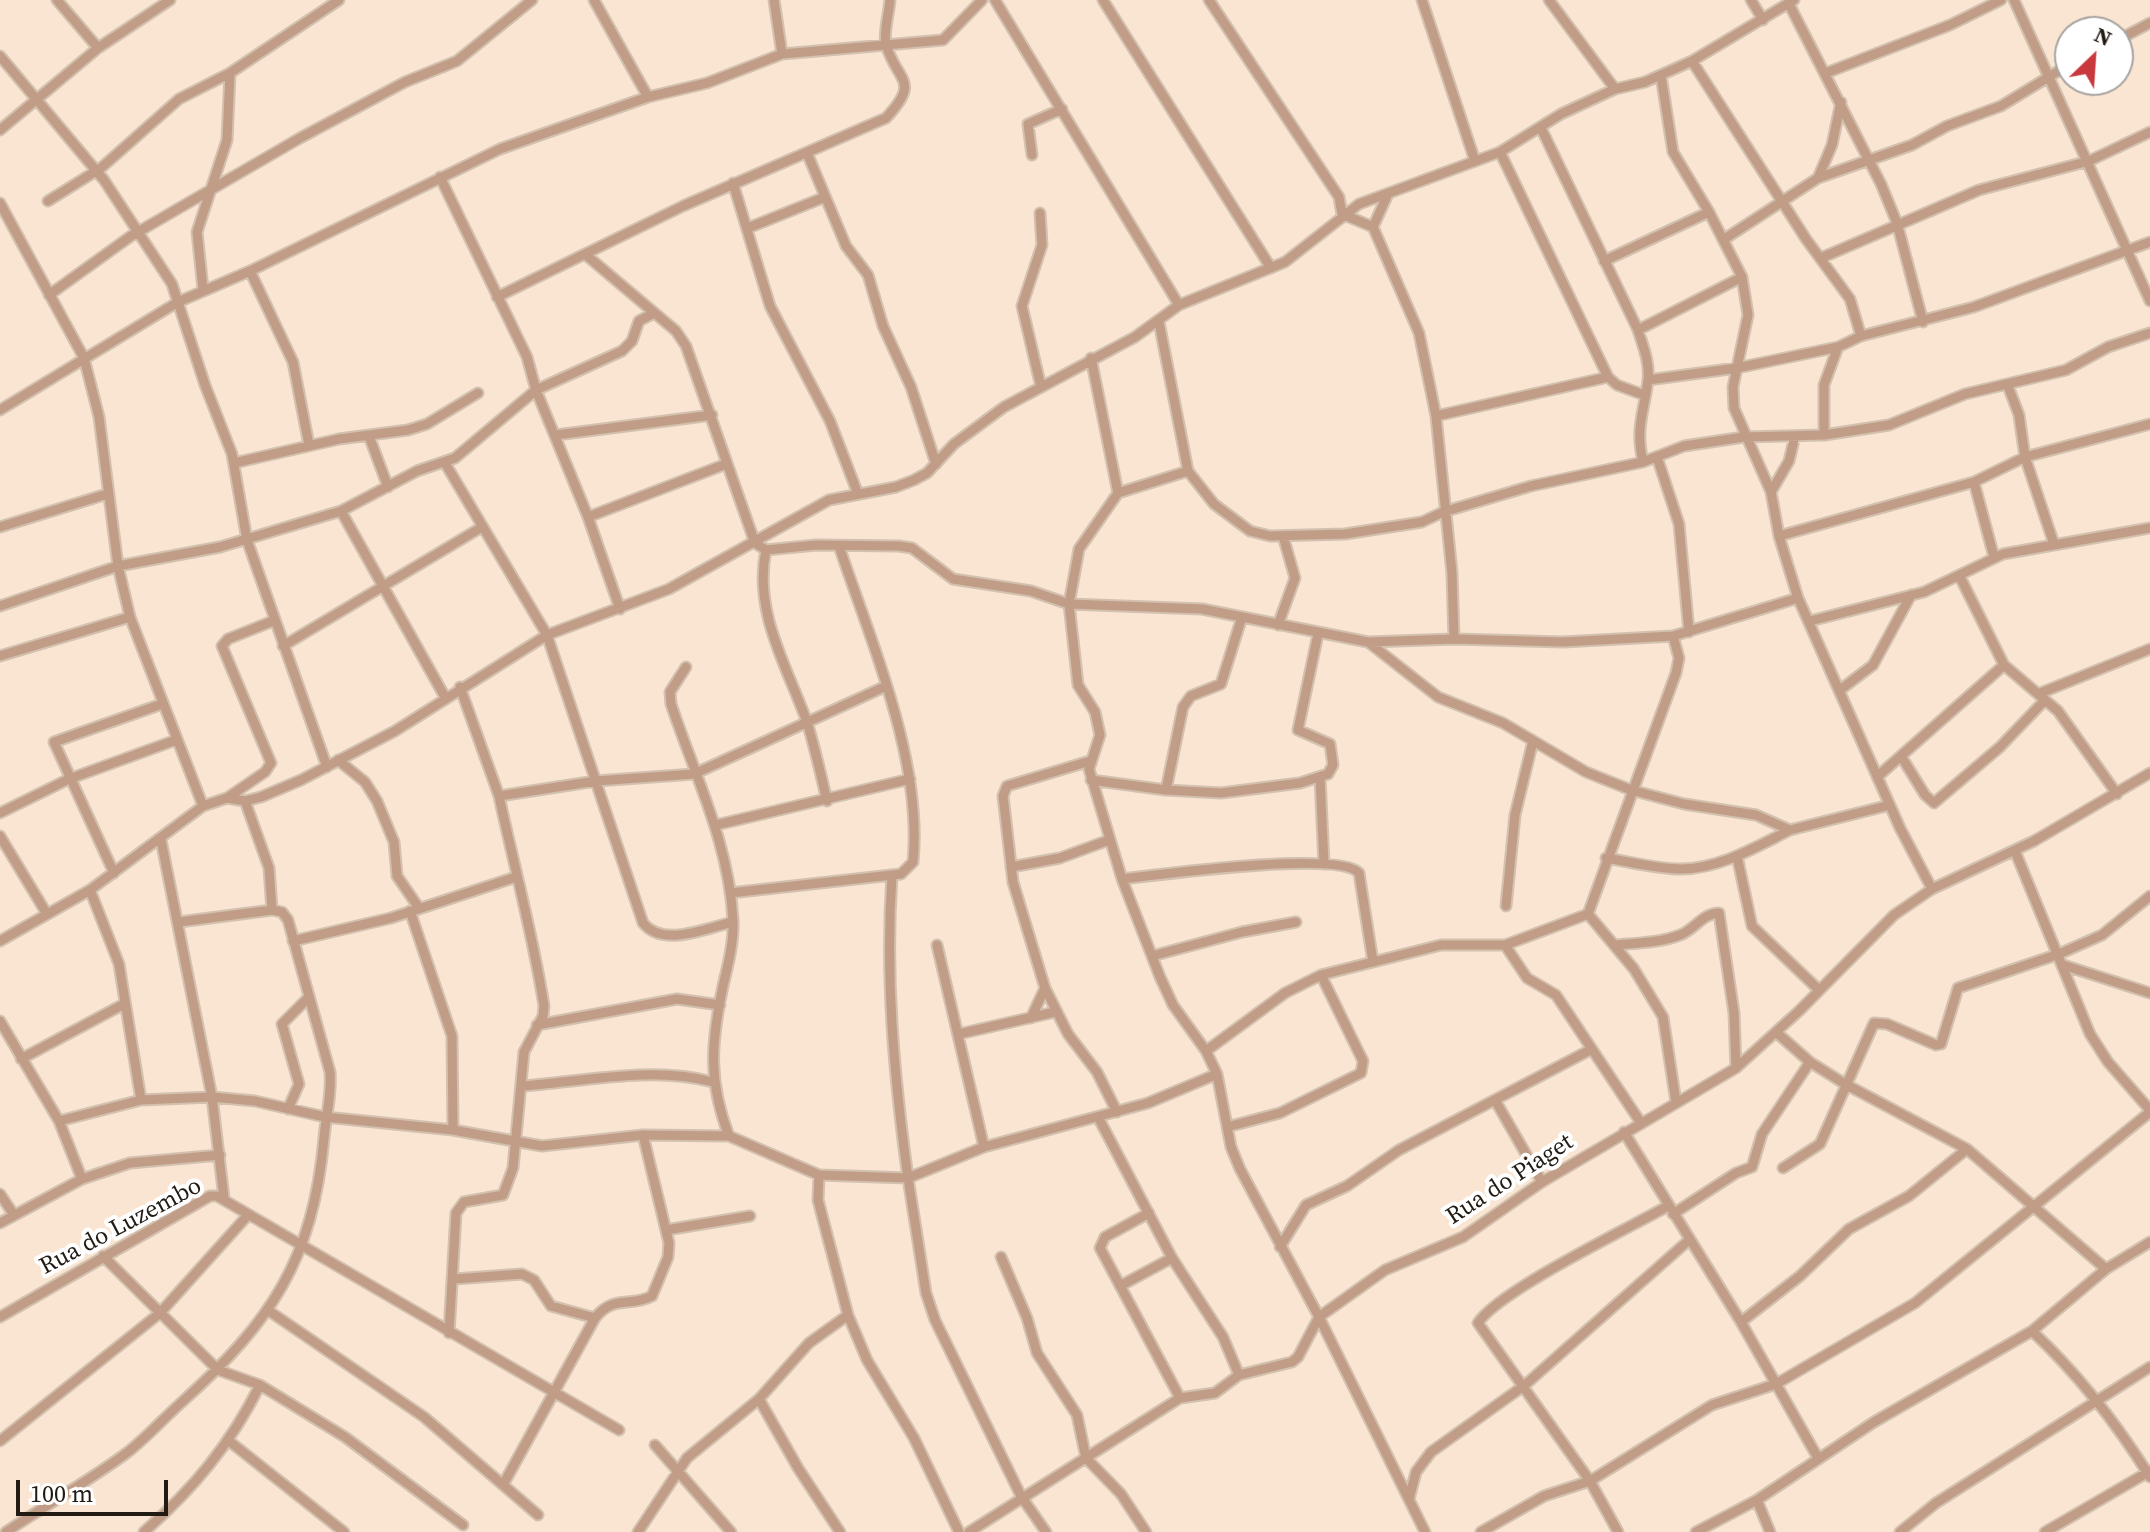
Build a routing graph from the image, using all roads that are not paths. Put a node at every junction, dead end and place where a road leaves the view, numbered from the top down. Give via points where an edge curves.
1 (57, 0) edge
2 (170, 0) edge
3 (339, 0) edge
4 (532, 0) edge
5 (594, 0) edge
6 (774, 0) edge
7 (890, 0) edge
8 (982, 0) edge
9 (995, 0) edge
10 (1103, 0) edge
11 (1209, 0) edge
12 (1422, 0) edge
13 (1549, 0) edge
14 (1751, 0) edge
15 (2001, 0) edge
16 (2014, 0) edge
17 (1791, 2) edge
18 (1763, 20) junction
19 (886, 44) junction
20 (98, 48) junction
21 (782, 54) junction
22 (0, 56) edge
23 (1692, 61) junction
24 (2054, 71) edge
25 (230, 73) junction
26 (1826, 73) junction
27 (2048, 74) junction
28 (1661, 76) junction
29 (1615, 89) junction
30 (648, 97) junction
31 (36, 99) junction
32 (1841, 102) junction
33 (1062, 109) junction
34 (1541, 128) junction
35 (0, 130) edge
36 (2150, 132) edge
37 (1500, 152) junction
38 (807, 153) junction
39 (1032, 155) dead end
40 (1870, 159) junction
41 (1475, 161) junction
42 (2089, 161) junction
43 (96, 172) junction
44 (440, 177) junction
45 (1818, 178) junction
46 (733, 183) junction
47 (208, 193) junction
48 (1388, 194) junction
49 (825, 197) junction
50 (1339, 197) junction
51 (48, 201) dead end
52 (0, 203) edge
53 (1783, 203) junction
54 (1359, 204) junction
55 (1709, 212) junction
56 (1040, 213) dead end
57 (1342, 214) junction
58 (1897, 223) junction
59 (1373, 227) junction
60 (748, 228) junction
61 (137, 233) junction
62 (1723, 240) junction
63 (2150, 242) edge
64 (2128, 253) junction
65 (586, 255) junction
66 (1821, 258) junction
67 (1604, 261) junction
68 (1271, 268) junction
69 (250, 271) junction
70 (1742, 277) junction
71 (203, 289) junction
72 (49, 295) junction
73 (497, 297) junction
74 (2150, 301) edge
75 (178, 302) junction
76 (1179, 305) junction
77 (654, 313) junction
78 (1159, 322) junction
79 (1923, 322) junction
80 (1638, 330) junction
81 (2150, 333) edge
82 (1861, 336) junction
83 (1838, 347) junction
84 (84, 358) junction
85 (1091, 358) junction
86 (1737, 368) junction
87 (1608, 377) junction
88 (1648, 380) junction
89 (2008, 386) junction
90 (1041, 387) junction
91 (536, 390) junction
92 (478, 393) dead end
93 (1644, 395) junction
94 (0, 410) edge
95 (712, 415) junction
96 (1436, 416) junction
97 (2150, 424) edge
98 (556, 435) junction
99 (1824, 435) junction
100 (369, 436) junction
101 (1795, 436) junction
102 (1744, 437) junction
103 (309, 445) junction
104 (1657, 457) junction
105 (2025, 457) junction
106 (1643, 462) junction
107 (234, 463) junction
108 (445, 463) junction
109 (726, 464) junction
110 (936, 464) junction
111 (1188, 471) junction
112 (1974, 482) junction
113 (388, 487) junction
114 (1771, 492) junction
115 (1118, 493) junction
116 (107, 494) junction
117 (858, 494) junction
118 (341, 511) junction
119 (1443, 512) junction
120 (588, 517) junction
121 (0, 527) edge
122 (482, 527) junction
123 (2150, 528) edge
124 (1283, 536) junction
125 (1779, 536) junction
126 (247, 540) junction
127 (755, 543) junction
128 (2054, 544) junction
129 (839, 546) junction
130 (766, 550) junction
131 (1994, 557) junction
132 (118, 566) junction
133 (1960, 577) junction
134 (383, 589) junction
135 (1911, 595) junction
136 (1798, 598) junction
137 (1069, 604) junction
138 (0, 606) edge
139 (620, 609) junction
140 (130, 617) junction
141 (1242, 617) junction
142 (273, 621) junction
143 (1810, 621) junction
144 (1278, 625) junction
145 (1689, 632) junction
146 (1318, 634) junction
147 (547, 635) junction
148 (1673, 636) junction
149 (1454, 639) junction
150 (1368, 642) junction
151 (283, 646) junction
152 (2150, 649) edge
153 (0, 656) edge
154 (2004, 665) junction
155 (686, 667) dead end
156 (460, 687) junction
157 (884, 687) junction
158 (1840, 690) junction
159 (445, 697) junction
160 (2042, 697) junction
161 (162, 704) junction
162 (807, 724) junction
163 (176, 740) junction
164 (1533, 741) junction
165 (1901, 756) junction
166 (338, 760) junction
167 (1090, 761) junction
168 (327, 767) junction
169 (2150, 773) edge
170 (694, 774) junction
171 (1320, 777) junction
172 (1877, 777) junction
173 (69, 779) junction
174 (910, 779) junction
175 (1091, 780) junction
176 (596, 781) junction
177 (1166, 790) junction
178 (1631, 790) junction
179 (2117, 794) junction
180 (499, 796) junction
181 (227, 798) junction
182 (245, 801) junction
183 (827, 801) junction
184 (1890, 805) junction
185 (203, 806) junction
186 (0, 813) edge
187 (716, 825) junction
188 (1790, 830) junction
189 (0, 836) edge
190 (161, 840) junction
191 (1109, 840) junction
192 (2015, 851) junction
193 (1737, 856) junction
194 (1606, 858) junction
195 (1324, 864) junction
196 (1011, 867) junction
197 (114, 873) junction
198 (892, 875) junction
199 (516, 877) junction
200 (1122, 879) junction
201 (1932, 889) junction
202 (90, 890) junction
203 (730, 893) junction
204 (2150, 896) edge
205 (1506, 906) dead end
206 (272, 910) junction
207 (415, 910) junction
208 (47, 914) junction
209 (1588, 914) junction
210 (179, 922) junction
211 (733, 922) junction
212 (1296, 922) dead end
213 (0, 941) edge
214 (293, 941) junction
215 (937, 945) dead end
216 (1505, 945) junction
217 (1614, 945) junction
218 (2059, 954) junction
219 (1152, 956) junction
220 (1373, 962) junction
221 (2063, 965) junction
222 (1321, 975) junction
223 (1045, 988) junction
224 (1819, 990) junction
225 (2150, 993) edge
226 (309, 997) junction
227 (124, 1004) junction
228 (720, 1005) junction
229 (1055, 1012) junction
230 (1031, 1018) junction
231 (0, 1021) edge
232 (537, 1025) junction
233 (1777, 1033) junction
234 (959, 1034) junction
235 (1592, 1049) junction
236 (1206, 1051) junction
237 (21, 1059) junction
238 (1810, 1062) junction
239 (1736, 1068) junction
240 (1217, 1074) junction
241 (713, 1082) junction
242 (1845, 1084) junction
243 (523, 1086) junction
244 (212, 1097) junction
245 (141, 1100) junction
246 (1495, 1100) junction
247 (1676, 1102) junction
248 (288, 1109) junction
249 (2150, 1111) edge
250 (1117, 1112) junction
251 (325, 1117) junction
252 (1098, 1117) junction
253 (59, 1121) junction
254 (1641, 1123) junction
255 (1227, 1127) junction
256 (453, 1130) junction
257 (1624, 1132) junction
258 (643, 1135) junction
259 (729, 1136) junction
260 (516, 1143) junction
261 (984, 1147) junction
262 (1967, 1149) junction
263 (220, 1155) junction
264 (1783, 1168) dead end
265 (819, 1175) junction
266 (908, 1178) junction
267 (82, 1179) junction
268 (1542, 1182) junction
269 (0, 1194) edge
270 (224, 1198) junction
271 (2034, 1207) junction
272 (1671, 1210) junction
273 (1149, 1213) junction
274 (14, 1215) junction
275 (248, 1215) junction
276 (750, 1216) dead end
277 (0, 1223) edge
278 (666, 1230) junction
279 (1689, 1240) junction
280 (2150, 1242) edge
281 (302, 1247) junction
282 (1280, 1247) junction
283 (103, 1256) junction
284 (1001, 1257) dead end
285 (1172, 1258) junction
286 (2106, 1269) junction
287 (454, 1279) junction
288 (1120, 1286) junction
289 (269, 1311) junction
290 (160, 1313) junction
291 (848, 1315) junction
292 (0, 1317) edge
293 (1319, 1317) junction
294 (595, 1318) junction
295 (1741, 1322) junction
296 (2032, 1331) junction
297 (449, 1333) junction
298 (2150, 1367) edge
299 (218, 1370) junction
300 (1239, 1375) junction
301 (1776, 1384) junction
302 (260, 1385) junction
303 (1525, 1385) junction
304 (554, 1395) junction
305 (1180, 1398) junction
306 (759, 1399) junction
307 (2098, 1402) junction
308 (619, 1430) dead end
309 (0, 1441) edge
310 (229, 1441) junction
311 (655, 1445) dead end
312 (1086, 1458) junction
313 (1818, 1458) junction
314 (678, 1471) junction
315 (2149, 1474) edge
316 (1590, 1481) junction
317 (504, 1483) junction
318 (1021, 1496) junction
319 (1409, 1499) junction
320 (1757, 1500) junction
321 (538, 1515) dead end
322 (463, 1525) dead end
323 (6, 1532) edge
324 (144, 1532) edge
325 (344, 1532) edge
326 (638, 1532) edge
327 (731, 1532) edge
328 (840, 1532) edge
329 (959, 1532) edge
330 (969, 1532) edge
331 (1046, 1532) edge
332 (1146, 1532) edge
333 (1425, 1532) edge
334 (1481, 1532) edge
335 (1618, 1532) edge
336 (1696, 1532) edge
337 (1770, 1532) edge
338 (1900, 1532) edge
339 (2045, 1532) edge

1 - 20 street
2 - 20 street
3 - 25 street
4 - 47 street via 457,61 405,82
5 - 30 street
6 - 21 street
7 - 19 street
8 - 19 street via 943,40
9 - 33 street
10 - 68 street
11 - 50 street
12 - 41 street
13 - 29 street
14 - 18 street
15 - 26 street
16 - 27 street
17 - 18 street
17 - 26 street
18 - 23 street
19 - 21 street
19 - 38 street via 906,81 905,95 886,118
20 - 31 street
21 - 30 street via 707,83
22 - 31 street
23 - 28 street
23 - 53 street
24 - 27 street
25 - 43 street via 179,99
25 - 47 street via 227,140
26 - 32 street
27 - 40 street via 2001,106
27 - 42 street
28 - 29 street
28 - 55 street via 1673,152
29 - 34 street
30 - 44 street via 500,149
31 - 35 street
31 - 43 street
32 - 40 street
32 - 45 street
33 - 39 street via 1028,124
33 - 76 street
34 - 37 street
34 - 67 street
36 - 42 street
37 - 41 street
37 - 87 street
38 - 46 street
38 - 49 street
40 - 45 street
40 - 58 street
41 - 48 street
42 - 58 street via 2010,179
42 - 64 street
43 - 51 street
43 - 61 street
44 - 69 street
44 - 73 street
45 - 53 street
46 - 60 street
46 - 65 street
47 - 61 street
47 - 71 street via 197,232
48 - 54 street
48 - 59 street
49 - 60 street
49 - 110 street via 846,246 868,275
50 - 54 street
50 - 57 street
52 - 72 street
53 - 62 street
53 - 66 street
54 - 57 street
55 - 62 street
55 - 67 street
56 - 90 street via 1042,245 1022,306
57 - 59 street
57 - 68 street via 1316,241
58 - 66 street
58 - 79 street
59 - 96 street via 1419,333
60 - 117 street via 770,306 830,421
61 - 72 street
61 - 75 street via 169,277
62 - 70 street
63 - 64 street
64 - 74 street
64 - 79 street
65 - 73 street
65 - 77 street
66 - 82 street via 1850,299
67 - 80 street
68 - 76 street
69 - 71 street
69 - 103 street via 293,362
70 - 80 street
70 - 86 street via 1748,315
71 - 75 street
72 - 84 street
73 - 91 street via 517,332
75 - 84 street
75 - 107 street
76 - 78 street
77 - 91 street via 639,321 622,351
77 - 95 street via 686,346
78 - 85 street
78 - 111 street
79 - 82 street
80 - 88 street
81 - 89 street via 2108,347 2066,370
82 - 83 street
83 - 86 street
83 - 99 street via 1824,385
84 - 94 street
84 - 116 street via 99,417
85 - 90 street
85 - 115 street
86 - 88 street
86 - 102 street via 1732,398
87 - 93 street
87 - 96 street
88 - 93 street
89 - 99 street via 1952,399 1889,425
89 - 105 street
90 - 110 street via 975,427
91 - 98 street
91 - 108 street
92 - 100 street via 427,424
93 - 106 street via 1637,437
95 - 98 street
95 - 109 street
96 - 119 street
97 - 105 street
98 - 120 street
99 - 101 street
100 - 103 street
100 - 113 street
101 - 102 street
101 - 114 street via 1789,461
102 - 104 street via 1684,446
102 - 114 street
103 - 107 street
104 - 106 street
104 - 145 street via 1679,524
105 - 112 street
105 - 128 street
106 - 119 street
107 - 126 street
108 - 113 street
108 - 122 street
109 - 120 street
109 - 127 street
110 - 117 street via 896,487
111 - 115 street
111 - 124 street via 1205,496 1250,531
112 - 125 street
112 - 131 street
113 - 118 street
114 - 125 street
115 - 137 street via 1079,549
116 - 121 street
116 - 132 street
117 - 127 street via 829,500
118 - 126 street
118 - 134 street
119 - 124 street via 1422,522 1345,534
119 - 149 street
120 - 139 street
122 - 134 street
122 - 147 street
123 - 128 street
124 - 144 street via 1295,578
125 - 136 street
126 - 132 street
126 - 142 street
127 - 130 street
127 - 139 street
128 - 131 street
129 - 130 street
129 - 137 street via 912,548 953,579 1031,591
129 - 157 street
130 - 162 street via 762,575 775,648
131 - 133 street
132 - 138 street
132 - 140 street
133 - 135 street
133 - 154 street
134 - 151 street
134 - 159 street
135 - 143 street
135 - 158 street via 1873,665
136 - 143 street
136 - 145 street
137 - 141 street via 1202,609
137 - 167 street via 1078,685 1095,712 1100,735
139 - 147 street
140 - 153 street
140 - 161 street
141 - 144 street
141 - 177 street via 1221,684 1191,696 1183,707
142 - 151 street
142 - 181 street via 222,646 271,763
143 - 158 street
144 - 146 street
145 - 148 street
146 - 150 street
146 - 171 street via 1297,727 1330,744 1333,765
147 - 156 street
147 - 176 street
148 - 149 street via 1537,642
148 - 178 street via 1679,664
149 - 150 street
150 - 164 street via 1438,697
151 - 168 street
152 - 160 street
154 - 160 street
154 - 165 street
155 - 170 street via 670,692
156 - 159 street
156 - 180 street
157 - 162 street
157 - 174 street
158 - 172 street
159 - 166 street
160 - 165 street via 2000,747 1934,803
160 - 179 street via 2076,732
161 - 163 street
161 - 173 street via 56,739
162 - 170 street
162 - 183 street
163 - 173 street
163 - 185 street
164 - 178 street via 1586,772
164 - 205 street via 1515,815
165 - 172 street
166 - 168 street
166 - 207 street via 359,776 377,801 394,842 397,876
167 - 175 street
167 - 196 street via 1007,786
168 - 182 street
169 - 179 street, Rua do Piaget
170 - 176 street
170 - 187 street
171 - 177 street via 1235,791
171 - 195 street
172 - 184 street
173 - 186 street
173 - 197 street
174 - 183 street
174 - 198 street via 913,862
175 - 177 street
175 - 191 street
176 - 180 street
176 - 211 street via 650,932 669,936
178 - 188 street via 1756,815
178 - 194 street
179 - 192 street, Rua do Piaget
180 - 199 street
181 - 182 street
181 - 185 street
182 - 206 street via 269,868
183 - 187 street
184 - 188 street
184 - 201 street
185 - 190 street
187 - 203 street
188 - 193 street
189 - 208 street
190 - 197 street
190 - 210 street
191 - 196 street via 1060,858
191 - 200 street
192 - 201 street, Rua do Piaget
192 - 218 street
193 - 194 street via 1680,869
193 - 224 street via 1752,926
194 - 209 street
195 - 200 street via 1250,865
195 - 220 street via 1353,867 1359,873
196 - 223 street
197 - 202 street
198 - 203 street
198 - 266 street via 887,947 891,1048
199 - 207 street
199 - 232 street via 532,930 544,1006
200 - 219 street
201 - 224 street, Rua do Piaget via 1894,915
202 - 208 street
202 - 227 street via 119,964
203 - 211 street
204 - 218 street via 2114,927
206 - 210 street
206 - 214 street via 288,920
207 - 214 street
207 - 256 street via 452,1036
208 - 213 street
209 - 216 street
209 - 217 street
210 - 244 street
211 - 228 street
212 - 219 street
214 - 226 street
215 - 234 street
216 - 220 street via 1441,945
216 - 235 street via 1527,978 1556,995
217 - 239 street via 1672,938 1719,913 1734,1013
217 - 247 street via 1663,1017
218 - 221 street
218 - 242 street via 1958,988 1941,1044 1874,1023
219 - 236 street via 1173,1005
220 - 222 street
221 - 225 street
221 - 249 street via 2099,1050
222 - 236 street via 1285,993
222 - 255 street via 1363,1061 1361,1073 1280,1113
223 - 229 street
223 - 230 street
224 - 233 street, Rua do Piaget
226 - 248 street via 282,1024 299,1084
226 - 251 street via 330,1072 332,1097
227 - 237 street
227 - 245 street
228 - 232 street via 677,999
228 - 241 street
229 - 230 street
229 - 250 street via 1097,1072
230 - 234 street
231 - 237 street
232 - 243 street via 524,1052
233 - 238 street
233 - 239 street, Rua do Piaget
234 - 261 street
235 - 246 street
235 - 254 street
236 - 240 street
237 - 253 street
238 - 242 street
238 - 272 street via 1762,1134 1752,1167
239 - 247 street, Rua do Piaget
240 - 250 street
240 - 255 street
241 - 243 street via 664,1074
241 - 259 street
242 - 262 street
242 - 264 street via 1820,1144
243 - 260 street
244 - 245 street
244 - 248 street
244 - 263 street
245 - 253 street
246 - 268 street
246 - 282 street via 1306,1205
247 - 254 street, Rua do Piaget
248 - 251 street
249 - 271 street
250 - 252 street
251 - 256 street
251 - 281 street via 318,1196
252 - 261 street
252 - 273 street
253 - 267 street
254 - 257 street, Rua do Piaget
255 - 282 street via 1240,1169
256 - 260 street
257 - 268 street, Rua do Piaget
257 - 272 street
258 - 259 street
258 - 260 street via 542,1146
258 - 278 street
259 - 265 street
260 - 287 street via 503,1195 459,1207
261 - 266 street
262 - 271 street
262 - 295 street via 1909,1196 1849,1229
263 - 267 street via 130,1163
263 - 270 street
265 - 266 street
265 - 291 street via 818,1200
266 - 318 street via 935,1320
267 - 274 street
268 - 293 street, Rua do Piaget via 1463,1237 1385,1270
269 - 274 street
270 - 275 street, Rua do Luzembo
270 - 283 street, Rua do Luzembo via 210,1196
271 - 286 street
271 - 301 street via 1915,1303
272 - 279 street
272 - 303 street via 1541,1276 1481,1317 1479,1327
273 - 285 street
273 - 288 street via 1101,1242
274 - 277 street
275 - 281 street, Rua do Luzembo
275 - 290 street
276 - 278 street
278 - 294 street via 668,1257 652,1296 614,1302
279 - 295 street
279 - 303 street
280 - 286 street
281 - 289 street
281 - 297 street, Rua do Luzembo
282 - 293 street
283 - 290 street
283 - 292 street, Rua do Luzembo
284 - 312 street via 1037,1353 1077,1415
285 - 288 street
285 - 300 street via 1223,1337
286 - 296 street
287 - 294 street via 522,1274 534,1280 551,1306
287 - 297 street
288 - 305 street
289 - 299 street
289 - 317 street via 424,1417
290 - 299 street
290 - 309 street
291 - 306 street via 809,1343
291 - 329 street
293 - 300 street, Rua do Piaget via 1292,1362
293 - 319 street
294 - 304 street
295 - 301 street
296 - 307 street
296 - 313 street
297 - 304 street, Rua do Luzembo
298 - 307 street
299 - 302 street
299 - 323 street via 130,1451
300 - 305 street, Rua do Piaget via 1215,1393
301 - 313 street
301 - 316 street via 1712,1405
302 - 310 street
302 - 322 street via 345,1437
303 - 316 street
303 - 319 street via 1431,1452 1416,1472
304 - 308 street, Rua do Luzembo
304 - 317 street
305 - 312 street, Rua do Piaget
306 - 314 street
306 - 328 street
307 - 315 street
307 - 338 street
310 - 324 street via 188,1493
310 - 325 street
311 - 314 street
312 - 318 street, Rua do Piaget
312 - 332 street via 1121,1494
313 - 320 street
314 - 326 street
314 - 327 street
315 - 339 street
316 - 334 street via 1544,1496
316 - 335 street
317 - 321 street
318 - 330 street, Rua do Piaget
318 - 331 street
319 - 333 street
320 - 336 street
320 - 337 street

